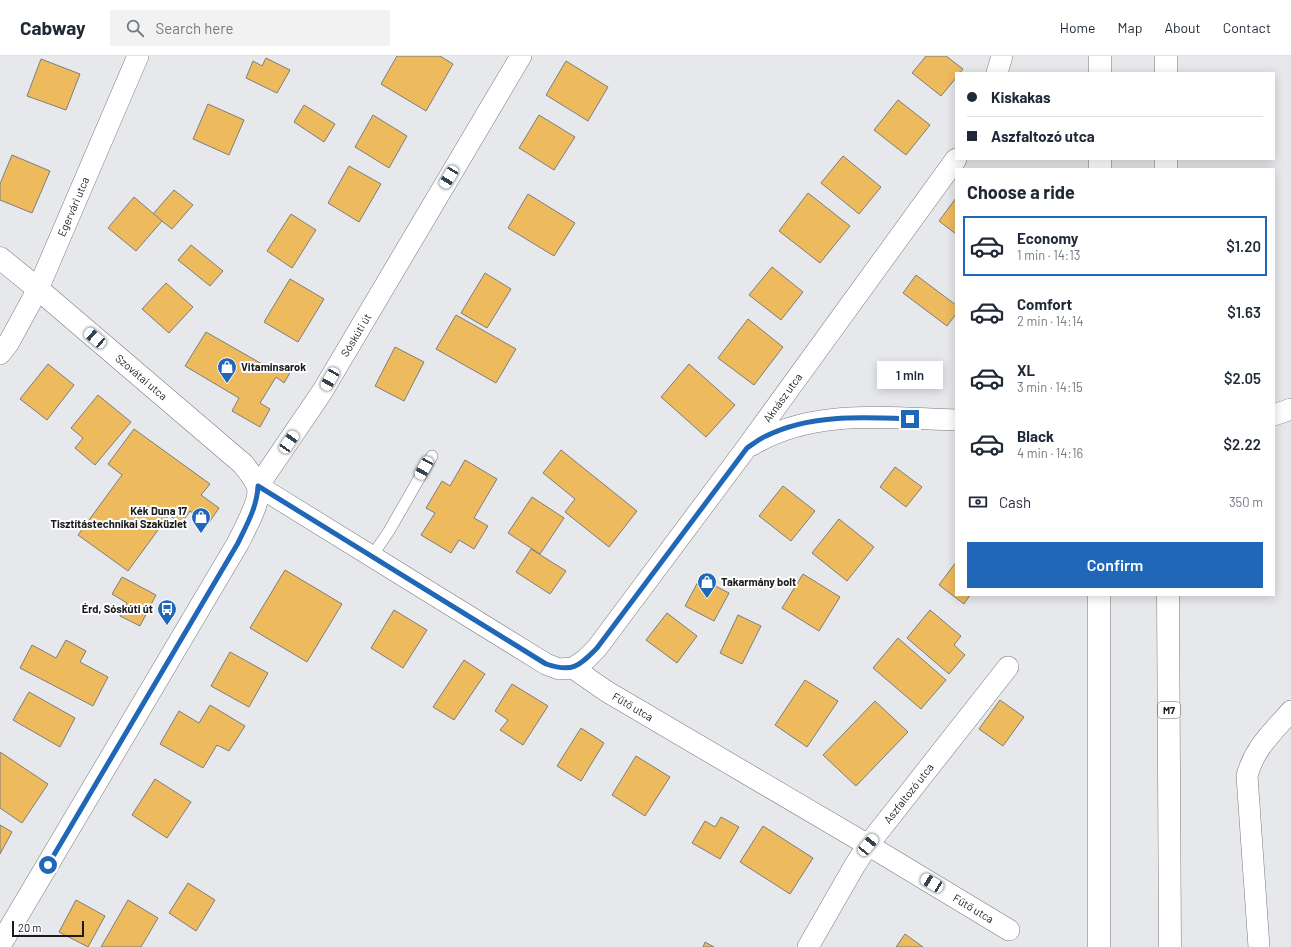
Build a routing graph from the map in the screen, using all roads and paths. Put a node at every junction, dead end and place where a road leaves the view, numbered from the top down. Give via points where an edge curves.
1 (138, 56) edge
2 (521, 56) edge
3 (1002, 56) edge
4 (1100, 56) edge
5 (1166, 56) edge
6 (997, 72) edge
7 (1100, 72) edge
8 (1166, 72) edge
9 (955, 160) edge
10 (0, 258) edge
11 (38, 289) junction
12 (0, 354) edge
13 (1291, 409) edge
14 (1275, 415) edge
15 (955, 420) edge
16 (747, 448) junction
17 (432, 456) dead end
18 (258, 486) junction
19 (372, 556) junction
20 (1099, 596) edge
21 (1168, 596) edge
22 (1008, 667) dead end
23 (573, 668) junction
24 (1291, 711) edge
25 (868, 845) junction
26 (1009, 930) dead end
27 (0, 945) edge
28 (808, 947) edge
29 (1099, 947) edge
30 (1170, 947) edge
31 (1259, 947) edge

1 - 11 street, Egervári utca
2 - 18 street, Sóskúti út via 322,392
3 - 6 street
4 - 7 main road
5 - 8 main road
9 - 16 street, Aknász utca
10 - 11 main road, Szovátai utca
11 - 12 street, Egervári utca
11 - 18 main road, Szovátai utca via 243,464
13 - 14 street
15 - 16 street via 832,419 785,429 766,436
16 - 23 street, Aknász utca via 597,648
17 - 19 lane
18 - 19 street, Fűtő utca
18 - 27 main road, Sóskúti út via 254,510 238,543
19 - 23 street, Fűtő utca via 546,664 559,668
20 - 29 main road
21 - 30 main road, M7
22 - 25 street, Aszfaltozó utca
23 - 25 street, Fűtő utca via 606,691
24 - 31 street via 1258,749 1250,763 1247,776
25 - 26 street, Fűtő utca
25 - 28 street, Aszfaltozó utca

